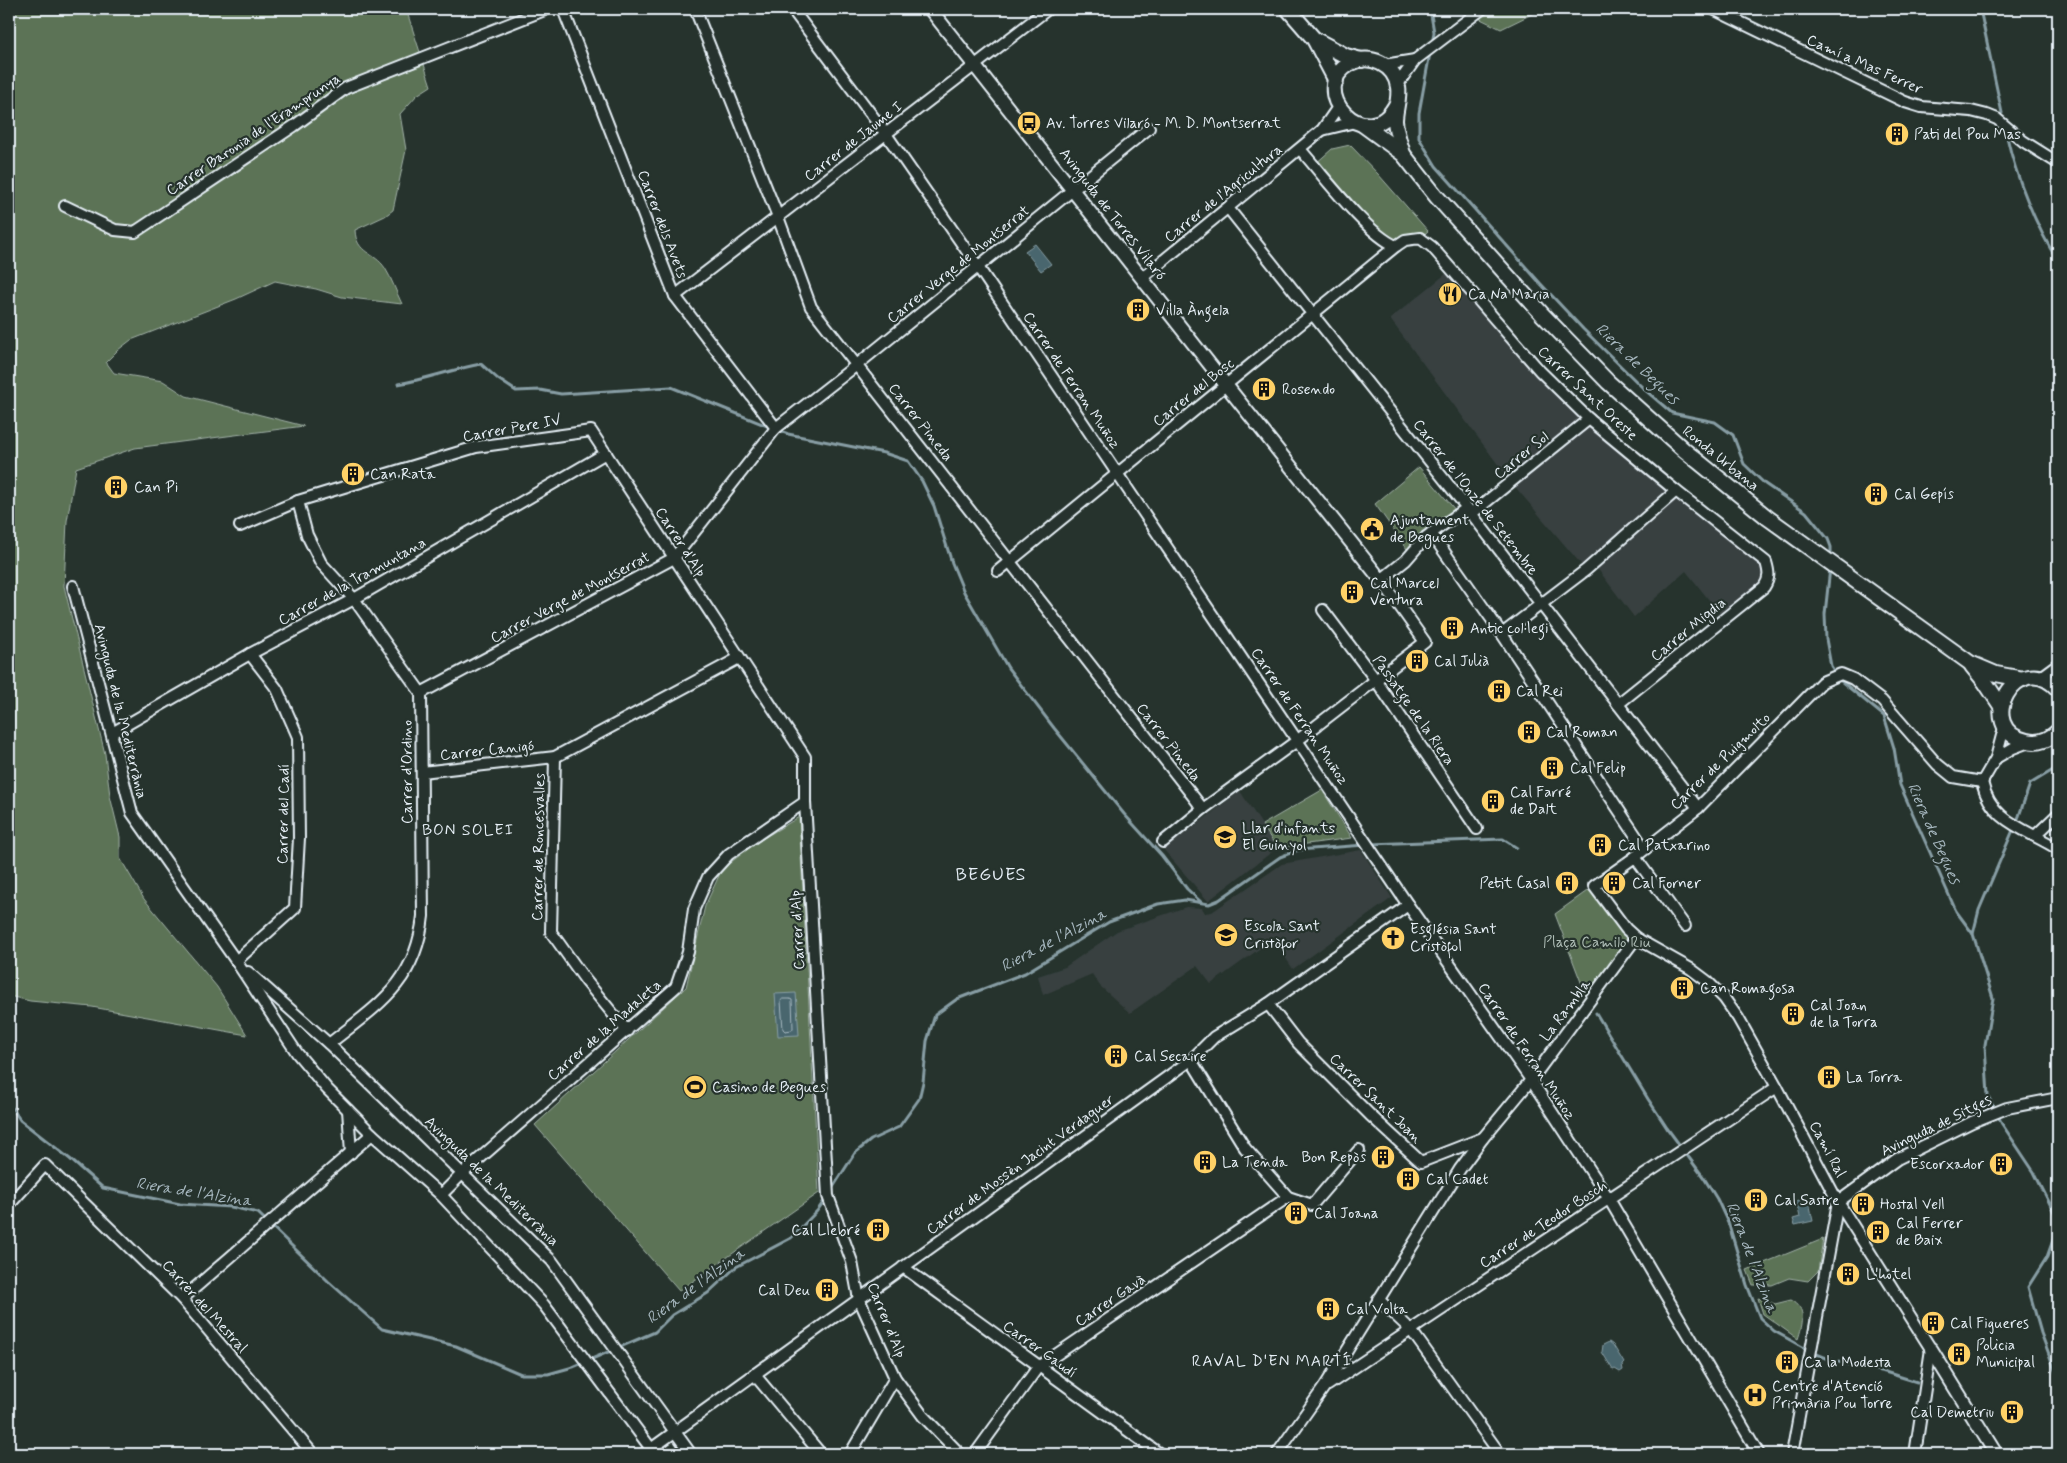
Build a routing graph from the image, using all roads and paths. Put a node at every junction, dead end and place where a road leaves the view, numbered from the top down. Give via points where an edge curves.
1 (547, 9) edge
2 (563, 9) edge
3 (695, 9) edge
4 (792, 9) edge
5 (930, 9) edge
6 (1048, 9) edge
7 (1288, 9) edge
8 (1482, 9) edge
9 (1713, 9) edge
10 (1314, 39) junction
11 (1361, 60) junction
12 (1415, 60) junction
13 (975, 65) junction
14 (1384, 65) junction
15 (1336, 80) junction
16 (1398, 84) junction
17 (1396, 105) junction
18 (1338, 107) junction
19 (1359, 123) junction
20 (1149, 128) dead end
21 (1322, 130) junction
22 (886, 134) junction
23 (1300, 149) junction
24 (1403, 154) junction
25 (2058, 163) edge
26 (1072, 189) junction
27 (65, 206) dead end
28 (1228, 208) junction
29 (778, 217) junction
30 (1396, 246) junction
31 (978, 267) junction
32 (1142, 278) junction
33 (676, 296) junction
34 (1313, 314) junction
35 (858, 364) junction
36 (1226, 385) junction
37 (1589, 419) junction
38 (591, 431) joint
39 (773, 431) junction
40 (606, 453) junction
41 (1117, 474) junction
42 (1676, 491) junction
43 (298, 501) junction
44 (1469, 511) junction
45 (240, 526) dead end
46 (1432, 534) junction
47 (674, 558) junction
48 (1010, 562) junction
49 (998, 571) dead end
50 (1769, 572) joint
51 (1382, 580) junction
52 (73, 586) dead end
53 (354, 599) junction
54 (1541, 604) junction
55 (1323, 610) dead end
56 (1502, 634) junction
57 (250, 654) junction
58 (738, 658) junction
59 (1970, 663) junction
60 (2058, 664) edge
61 (2039, 678) junction
62 (1375, 679) junction
63 (2023, 679) junction
64 (2058, 689) edge
65 (421, 693) junction
66 (1618, 704) junction
67 (2001, 706) junction
68 (2005, 724) junction
69 (2058, 731) edge
70 (112, 733) junction
71 (1298, 740) junction
72 (2030, 742) junction
73 (2052, 742) edge
74 (555, 757) junction
75 (1996, 758) junction
76 (422, 772) junction
77 (1982, 782) junction
78 (805, 802) junction
79 (1698, 808) junction
80 (1203, 809) junction
81 (2058, 814) edge
82 (1477, 829) dead end
83 (2035, 836) junction
84 (1163, 842) dead end
85 (1644, 848) junction
86 (2058, 849) edge
87 (1635, 857) junction
88 (1594, 886) joint
89 (1408, 905) junction
90 (1685, 926) dead end
91 (1636, 938) junction
92 (236, 961) junction
93 (1268, 1004) junction
94 (626, 1031) junction
95 (329, 1044) junction
96 (1191, 1060) junction
97 (1530, 1080) junction
98 (1777, 1087) junction
99 (2058, 1098) edge
100 (348, 1110) junction
101 (372, 1134) junction
102 (1483, 1138) junction
103 (1359, 1150) dead end
104 (351, 1153) junction
105 (463, 1174) junction
106 (441, 1195) junction
107 (1288, 1197) junction
108 (1609, 1199) junction
109 (1838, 1202) junction
110 (9, 1205) edge
111 (903, 1267) junction
112 (182, 1299) junction
113 (859, 1299) junction
114 (1378, 1299) junction
115 (1411, 1330) junction
116 (1932, 1349) junction
117 (1038, 1367) junction
118 (754, 1374) junction
119 (895, 1378) junction
120 (1325, 1386) junction
121 (675, 1432) junction
122 (650, 1452) edge
123 (313, 1454) edge
124 (691, 1454) edge
125 (821, 1454) edge
126 (850, 1454) edge
127 (960, 1454) edge
128 (975, 1454) edge
129 (1160, 1454) edge
130 (1278, 1454) edge
131 (1500, 1454) edge
132 (1759, 1454) edge
133 (1792, 1454) edge
134 (1915, 1454) edge
135 (1996, 1454) edge

1 - 27 street, Carrer Baronia de l'Eramprunya via 346,88 135,232 115,230
2 - 33 street, Carrer dels Avets
3 - 29 street, Carrer Pineda
4 - 22 street, Carrer de Ferran Muñoz
5 - 13 street, Avinguda de Torres Vilaró
6 - 13 street, Carrer de Jaume I
7 - 10 main road
8 - 12 street
9 - 25 street, Camí a Mas Ferrer via 1905,102 1921,107 1979,113 1997,119 2023,141
10 - 11 main road
10 - 15 main road
11 - 14 main road via 1373,60
11 - 15 main road via 1347,66
12 - 14 street
12 - 16 street
13 - 22 street, Carrer de Jaume I
13 - 26 street, Avinguda de Torres Vilaró
14 - 16 main road
15 - 18 main road via 1334,94
16 - 17 main road, Ronda Urbana
17 - 19 main road via 1382,120
17 - 24 main road, Ronda Urbana via 1396,130
18 - 19 main road, Ronda Urbana via 1345,116
18 - 21 street, Carrer de l'Agricultura
19 - 21 street, Carrer de l'Agricultura
19 - 24 main road, Ronda Urbana
20 - 26 street, Carrer Verge de Montserrat
21 - 23 street, Carrer de l'Agricultura
22 - 29 street, Carrer de Jaume I
22 - 31 street, Carrer de Ferran Muñoz
23 - 28 street, Carrer de l'Agricultura
23 - 30 street via 1366,222
24 - 59 main road, Ronda Urbana via 1483,249 1608,382 1684,450 1816,553
26 - 31 street, Carrer Verge de Montserrat
26 - 32 street, Avinguda de Torres Vilaró
28 - 32 street, Carrer de l'Agricultura
28 - 34 street, Carrer de l'Onze de Setembre
29 - 33 street, Carrer de Jaume I
29 - 35 street, Carrer Pineda via 811,307
30 - 34 street, Carrer del Bosc
30 - 37 street, Carrer Sant Oreste via 1405,240 1420,238 1432,247 1540,371
31 - 35 street, Carrer Verge de Montserrat
31 - 41 street, Carrer de Ferran Muñoz
32 - 36 street, Avinguda de Torres Vilaró
33 - 39 street, Carrer dels Avets
34 - 36 street, Carrer del Bosc
34 - 44 street, Carrer de l'Onze de Setembre
35 - 39 street, Carrer Verge de Montserrat
35 - 48 street, Carrer Pineda
36 - 41 street, Carrer del Bosc
36 - 51 street, Avinguda de Torres Vilaró
37 - 42 street, Carrer Sant Oreste
37 - 44 street, Carrer Sol
38 - 40 street, Carrer d'Alp
38 - 43 street, Carrer Pere IV via 476,447
39 - 47 street, Carrer Verge de Montserrat
40 - 47 street, Carrer d'Alp
40 - 53 street, Carrer de la Tramuntana
41 - 48 street, Carrer del Bosc
41 - 71 street, Carrer de Ferran Muñoz
42 - 50 street, Carrer Sant Oreste via 1766,562
42 - 54 street via 1586,570
43 - 45 street, Carrer Pere IV
43 - 53 street via 307,534 321,563
44 - 46 street, Carrer Sol
44 - 54 street, Carrer de l'Onze de Setembre
46 - 51 street, Carrer Sol
46 - 56 street
47 - 58 street, Carrer d'Alp
47 - 65 street, Carrer Verge de Montserrat
48 - 49 street, Carrer del Bosc
48 - 80 street, Carrer Pineda
50 - 66 street, Carrer Migdia via 1768,581 1754,596
51 - 62 street via 1425,642
52 - 70 street, Avinguda de la Mediterrània
53 - 57 street, Carrer de la Tramuntana
53 - 65 street
54 - 56 street
54 - 66 street, Carrer de l'Onze de Setembre
55 - 62 street, Passatge de la Riera
56 - 85 street
57 - 70 street, Carrer de la Tramuntana
57 - 92 street, Carrer del Cadí via 277,689 298,737 299,838 294,908
58 - 74 street, Carrer de Roncesvalles
58 - 78 street, Carrer d'Alp via 805,757
59 - 63 main road, Ronda Urbana via 1996,674
59 - 67 main road, Ronda Urbana
60 - 61 street
61 - 63 main road, Ronda Urbana
61 - 64 main road
62 - 71 street
62 - 82 street, Passatge de la Riera
63 - 67 main road via 2008,690
65 - 76 street, Carrer d'Ordino
66 - 79 street, Carrer de l'Onze de Setembre
67 - 68 main road, Ronda Urbana
68 - 72 main road via 2015,736
68 - 75 street
69 - 73 main road
70 - 92 street, Avinguda de la Mediterrània via 132,813
71 - 80 street
71 - 89 street, Carrer de Ferran Muñoz
72 - 73 main road
72 - 75 street
74 - 76 street, Carrer Canigó
74 - 94 street, Carrer de Roncesvalles via 551,932
75 - 77 street
76 - 95 street, Carrer d'Ordino via 423,916 414,958 396,988
77 - 79 street, Carrer de Puigmolto via 1953,776 1937,764 1882,701 1841,674 1822,682
77 - 83 street via 1995,811
78 - 94 street, Carrer de la Madaleta via 729,854 708,877 694,909 688,952 676,987
78 - 113 street, Carrer d'Alp via 828,1196 852,1262
79 - 85 street, Carrer de Puigmolto
80 - 84 street
81 - 83 street
83 - 86 street
85 - 87 street, Carrer de Puigmolto
87 - 88 street, Carrer de Puigmolto
87 - 90 street
88 - 91 street, Camí Ral
89 - 93 street, Carrer de Mossèn Jacint Verdaguer
89 - 97 street, Carrer de Ferran Muñoz
91 - 97 street, La Rambla
91 - 98 street, Camí Ral via 1691,969 1716,989 1738,1018
92 - 95 street, Avinguda de la Mediterrània
92 - 100 street, Avinguda de la Mediterrània via 297,1053
93 - 96 street, Carrer de Mossèn Jacint Verdaguer via 1214,1037
93 - 102 street, Carrer Sant Joan via 1298,1043 1421,1162
94 - 105 street, Carrer de la Madaleta
95 - 105 street, Avinguda de la Mediterrània
96 - 107 street via 1245,1148
96 - 111 street, Carrer de Mossèn Jacint Verdaguer
97 - 102 street, La Rambla
97 - 108 street, Carrer de Ferran Muñoz
98 - 108 street, Carrer de Teodor Bosch
98 - 109 street, Camí Ral
99 - 109 street, Avinguda de Sitges via 1983,1116 1897,1159
100 - 101 street, Avinguda de la Mediterrània
100 - 104 street
101 - 104 street
101 - 106 street, Avinguda de la Mediterrània
102 - 114 street, La Rambla
103 - 107 street via 1312,1204
104 - 112 street
105 - 106 street, Carrer de la Madaleta
105 - 121 street, Avinguda de la Mediterrània via 552,1261
106 - 122 street, Avinguda de la Mediterrània via 544,1305
107 - 117 street, Carrer Gavà
108 - 115 street, Carrer de Teodor Bosch
108 - 132 street, Carrer de Ferran Muñoz
109 - 116 street, Camí Ral
109 - 133 street
110 - 112 street, Carrer del Mestral via 45,1165
111 - 113 street, Carrer de Mossèn Jacint Verdaguer
111 - 117 street, Carrer Gaudí
112 - 123 street, Carrer del Mestral
113 - 118 street, Carrer de Mossèn Jacint Verdaguer
113 - 119 street, Carrer d'Alp
114 - 115 street
114 - 120 street, La Rambla
115 - 120 street, Carrer de Teodor Bosch
115 - 131 street
116 - 134 street
116 - 135 street, Camí Ral
117 - 128 street, Carrer Gavà
117 - 129 street, Carrer Gaudí
118 - 121 street, Carrer de Mossèn Jacint Verdaguer
118 - 125 street
119 - 126 street
119 - 127 street, Carrer d'Alp via 923,1416
120 - 130 street, La Rambla
121 - 122 street, Carrer de Mossèn Jacint Verdaguer
121 - 124 street, Avinguda de la Mediterrània

